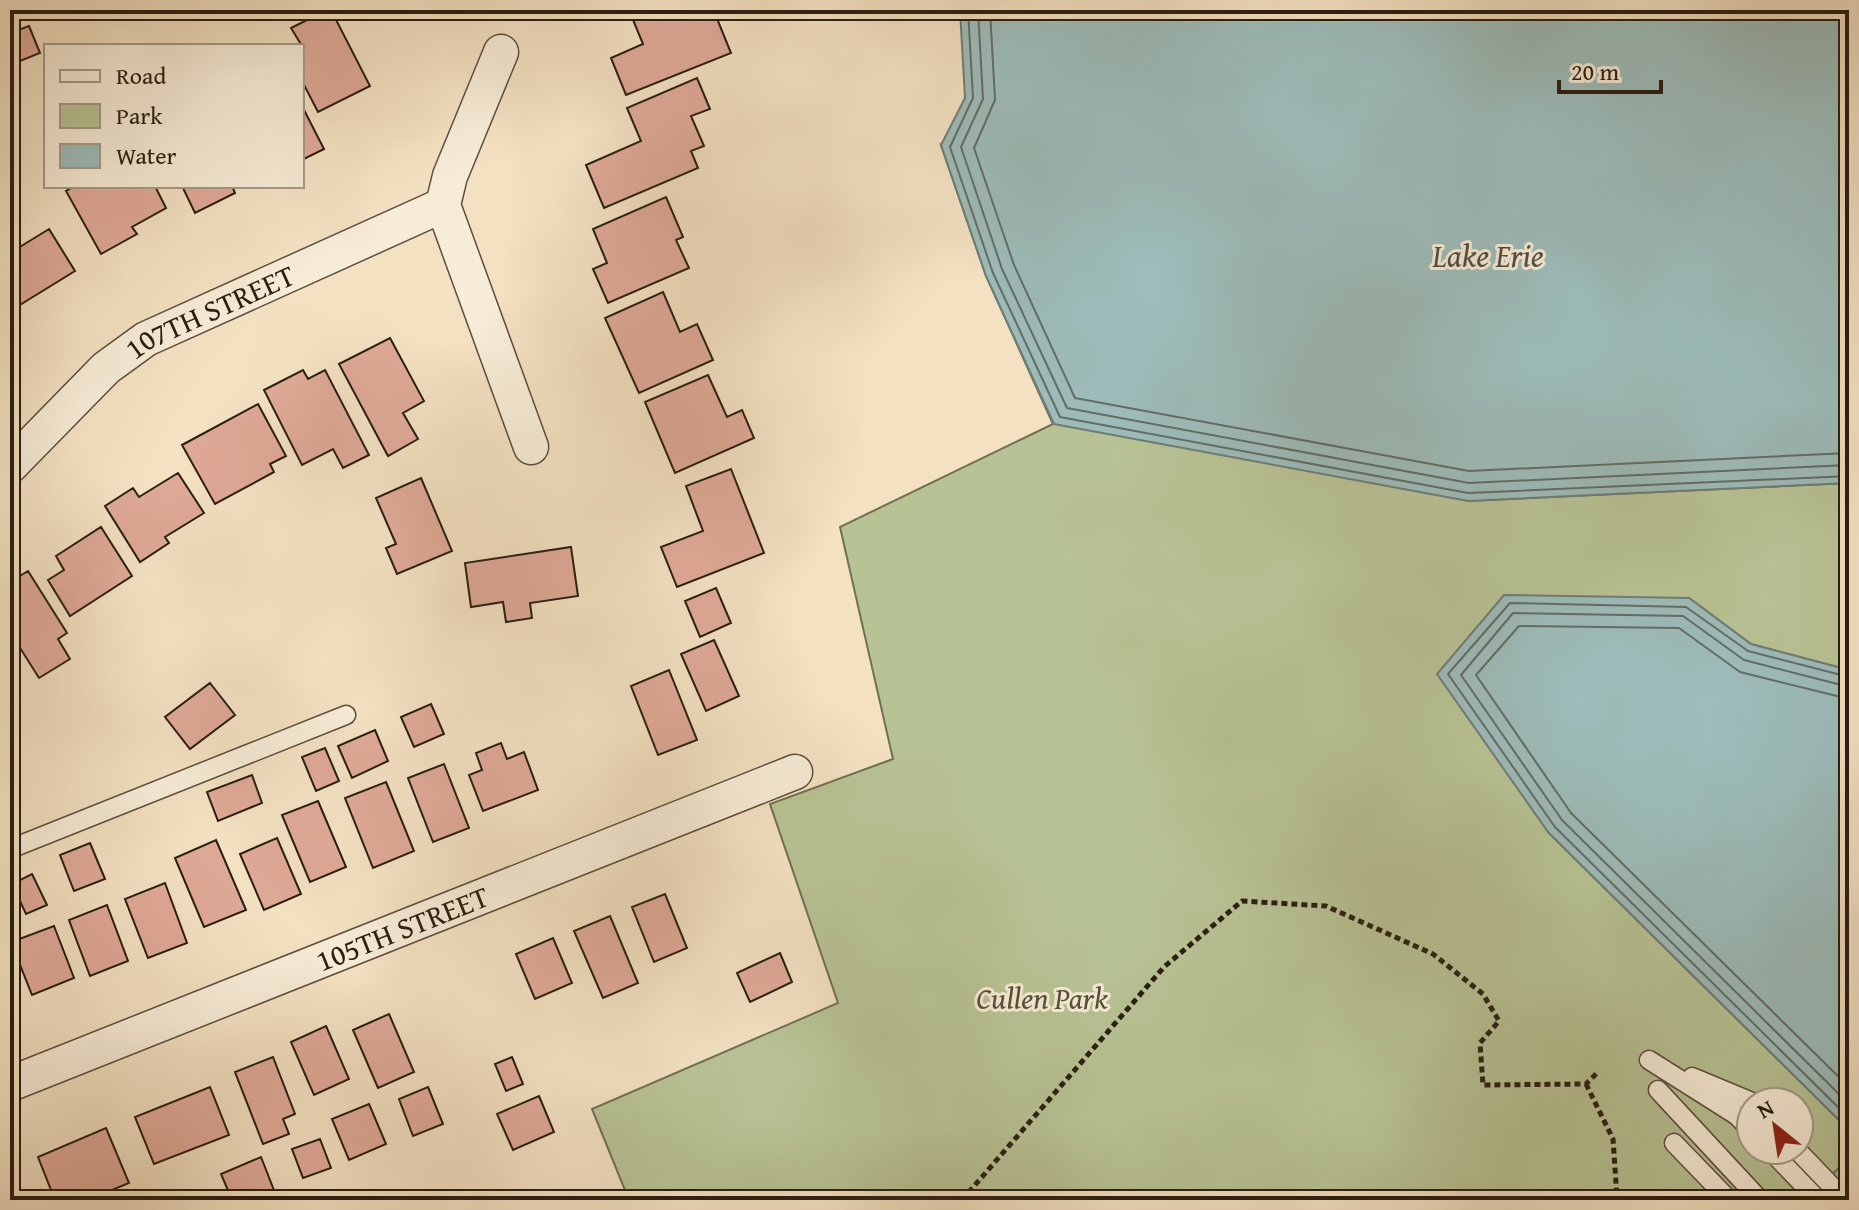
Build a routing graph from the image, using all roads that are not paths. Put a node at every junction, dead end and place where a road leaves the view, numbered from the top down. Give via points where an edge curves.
1 (501, 52) dead end
2 (443, 205) junction
3 (531, 447) dead end
4 (10, 466) edge
5 (346, 715) dead end
6 (795, 772) dead end
7 (10, 849) edge
8 (10, 1084) edge
9 (1658, 1090) dead end
10 (1735, 1095) edge
11 (1735, 1114) edge
12 (1674, 1143) dead end
13 (1785, 1166) edge
14 (1812, 1166) edge
15 (1729, 1200) edge
16 (1760, 1200) edge
17 (1818, 1200) edge
18 (1845, 1200) edge

1 - 2 street
2 - 3 street
2 - 4 street, 107TH STREET via 146,339 106,368
5 - 7 lane
6 - 8 street, 105TH STREET
9 - 16 lane
10 - 11 lane via 1649,1060
12 - 15 lane
13 - 17 lane
14 - 18 lane

